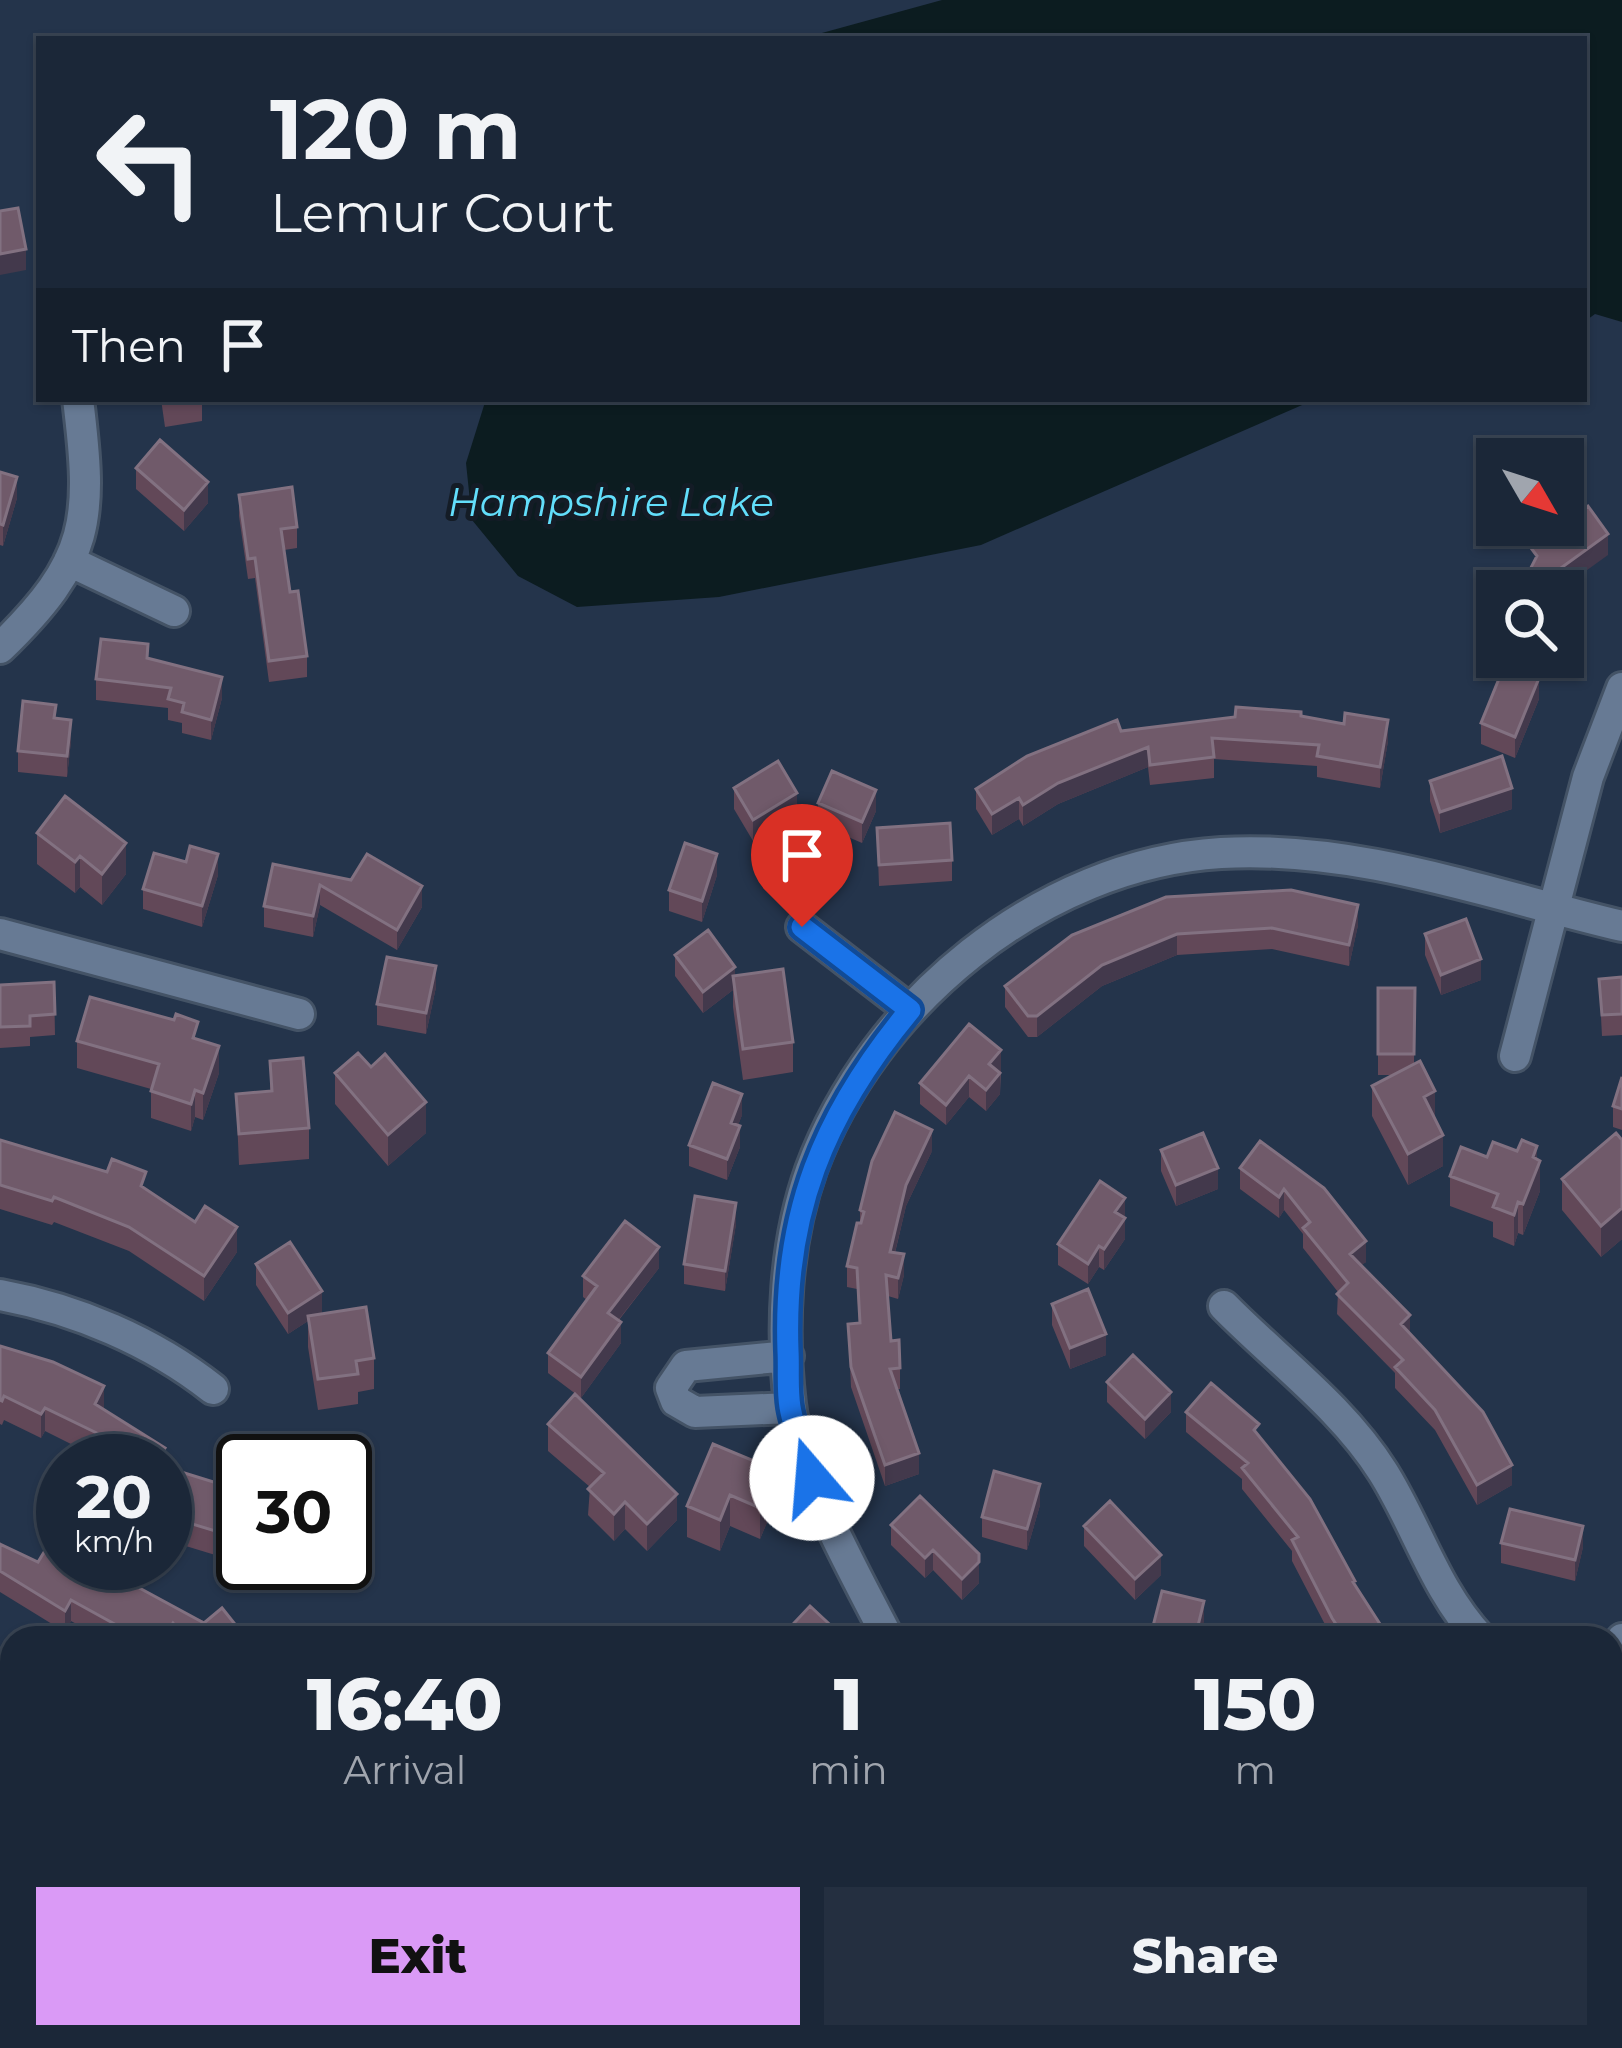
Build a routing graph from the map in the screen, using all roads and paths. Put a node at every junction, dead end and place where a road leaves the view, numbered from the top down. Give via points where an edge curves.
1 (78, 402) edge
2 (70, 561) junction
3 (174, 610) dead end
4 (0, 648) edge
5 (1622, 688) edge
6 (1552, 909) junction
7 (1622, 926) edge
8 (802, 927) dead end
9 (0, 934) edge
10 (910, 1010) junction
11 (299, 1014) dead end
12 (1515, 1055) dead end
13 (0, 1295) edge
14 (1224, 1306) dead end
15 (788, 1356) junction
16 (213, 1389) dead end
17 (790, 1408) junction
18 (883, 1626) edge
19 (1471, 1626) edge

1 - 2 street via 88,491
2 - 3 street
2 - 4 street
5 - 6 street
6 - 7 street
6 - 10 street via 1314,855 1190,857 1049,904 955,968
6 - 12 street
8 - 10 street
9 - 11 street
10 - 15 street via 860,1075 812,1167 789,1263
13 - 16 street via 97,1324
14 - 19 street via 1362,1443
15 - 17 street
15 - 17 street via 686,1366 670,1388 694,1412
17 - 18 street via 821,1500

